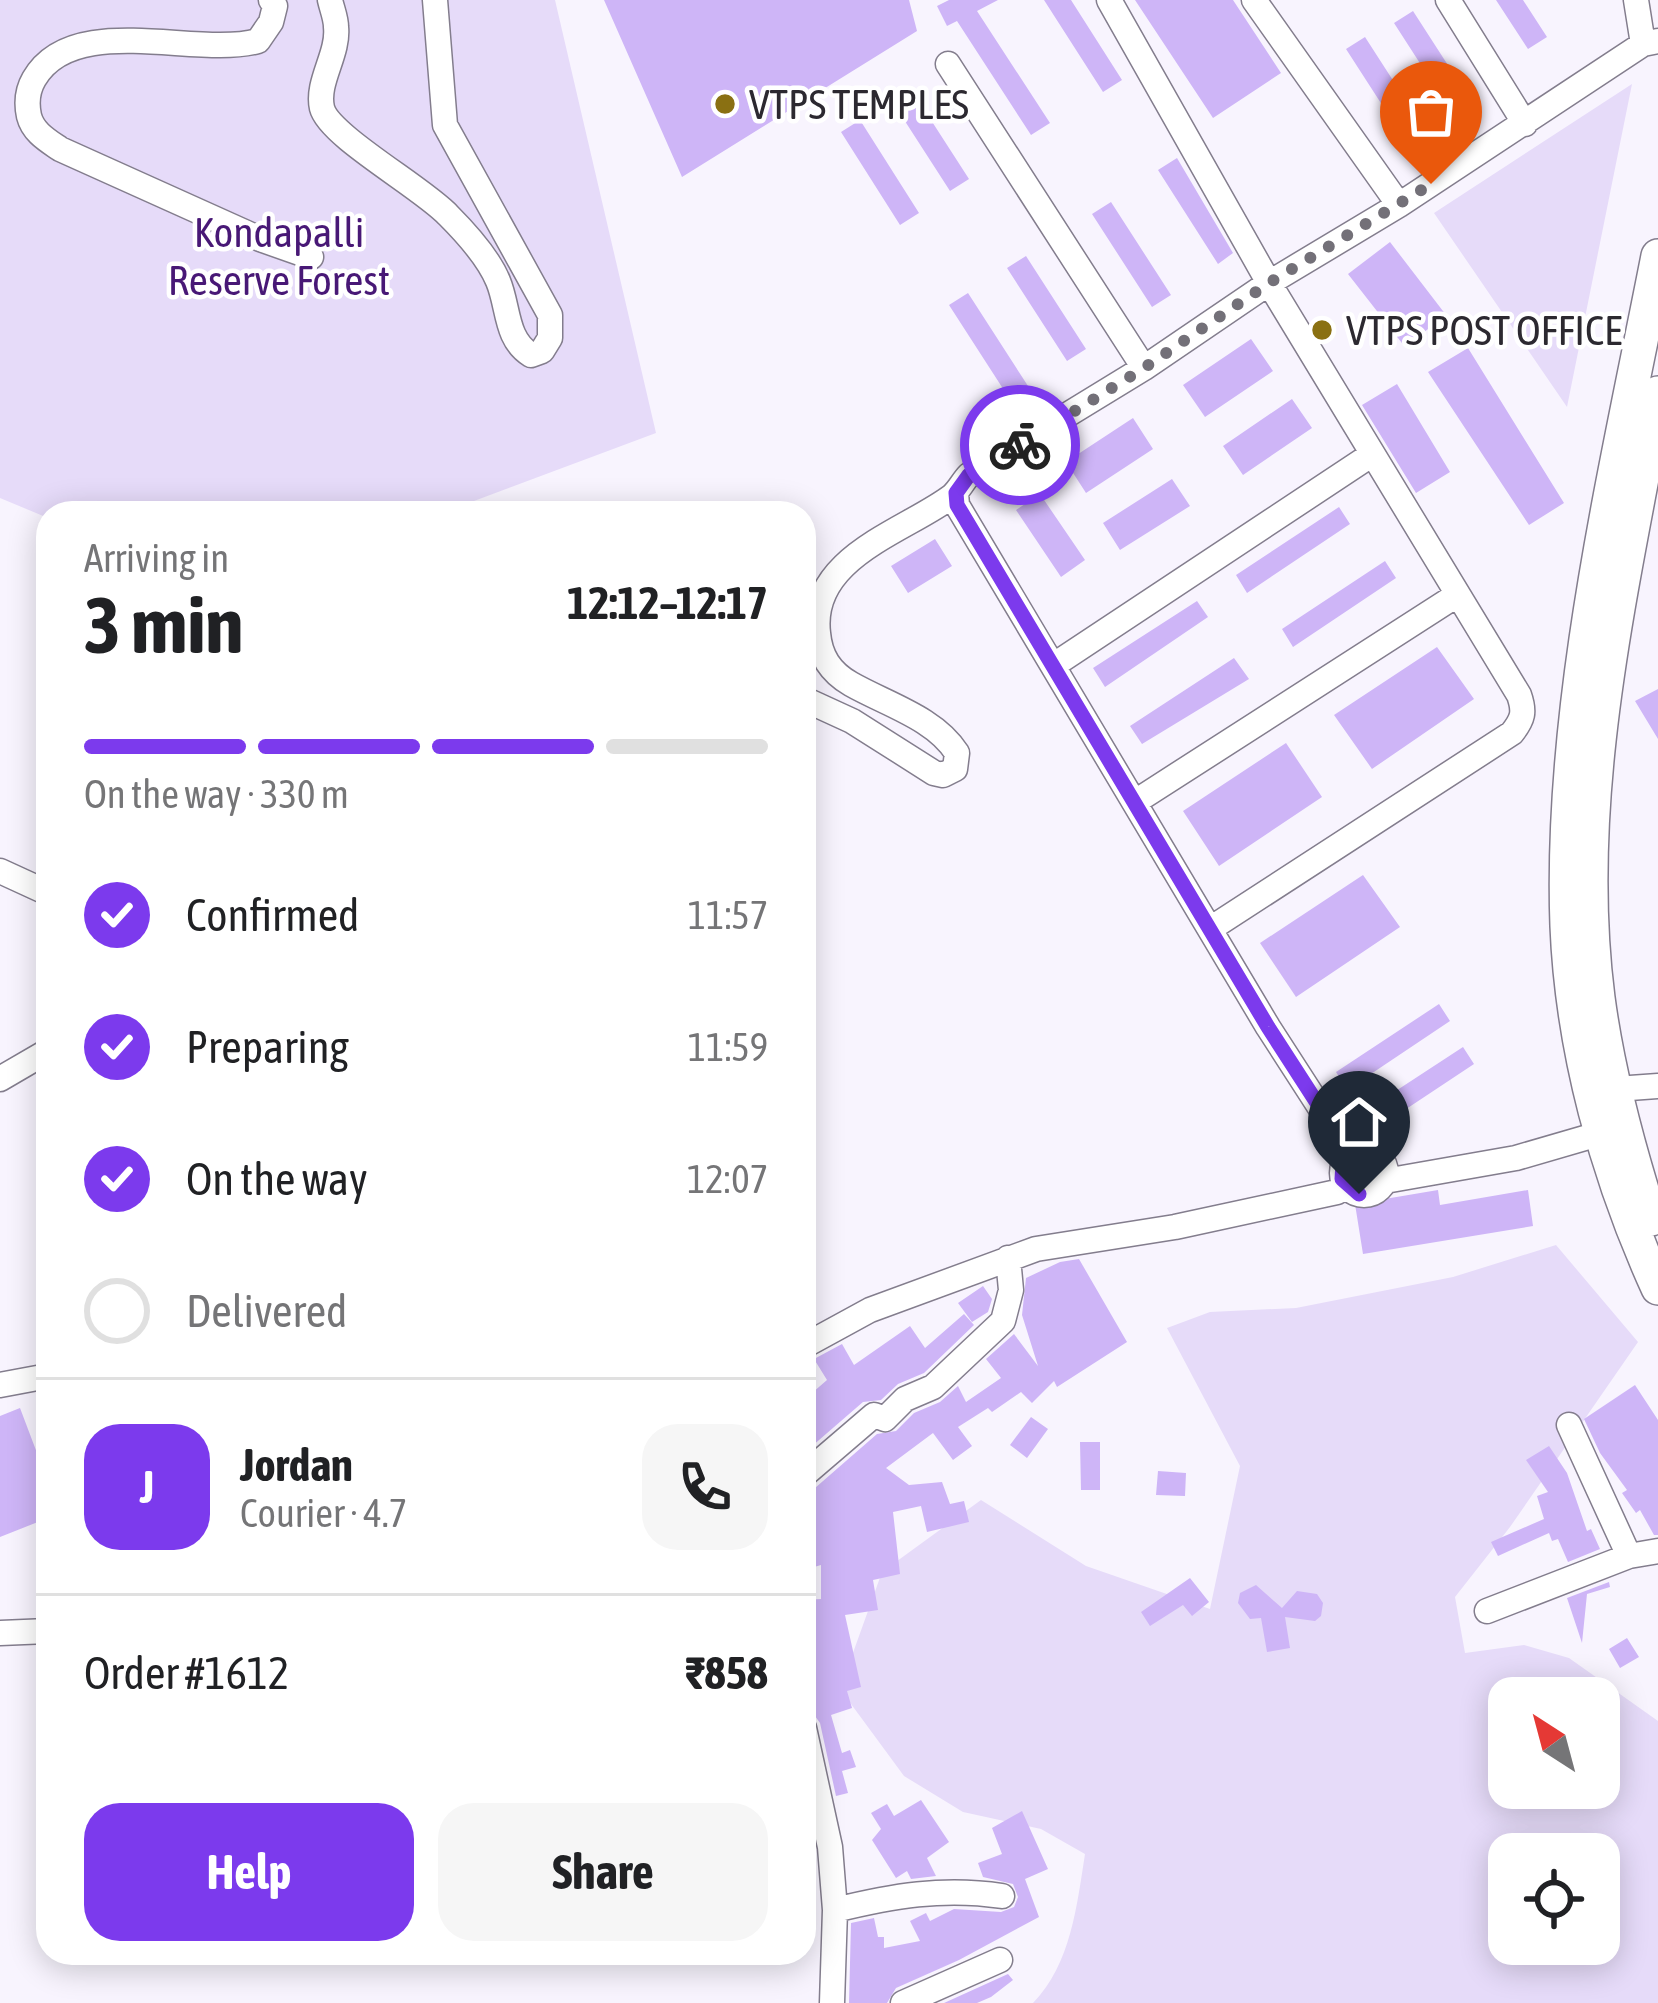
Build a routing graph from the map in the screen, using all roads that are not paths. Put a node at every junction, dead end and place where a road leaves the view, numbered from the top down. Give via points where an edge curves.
1 (272, 0) edge
2 (330, 0) edge
3 (435, 0) edge
4 (1109, 0) edge
5 (1253, 0) edge
6 (1448, 0) edge
7 (1636, 0) edge
8 (1651, 43) edge
9 (948, 64) dead end
10 (1525, 124) junction
11 (1399, 205) junction
12 (1658, 256) edge
13 (311, 257) dead end
14 (1269, 283) junction
15 (1144, 368) junction
16 (1658, 393) edge
17 (1371, 455) junction
18 (956, 493) junction
19 (1457, 595) junction
20 (1054, 665) junction
21 (816, 705) edge
22 (1136, 802) junction
23 (0, 871) edge
24 (36, 888) edge
25 (1210, 928) junction
26 (36, 1059) edge
27 (0, 1079) edge
28 (1658, 1086) edge
29 (1616, 1090) junction
30 (1602, 1133) junction
31 (1350, 1154) junction
32 (1384, 1181) junction
33 (1346, 1186) junction
34 (1658, 1241) edge
35 (1008, 1258) junction
36 (1658, 1288) edge
37 (816, 1339) edge
38 (36, 1378) edge
39 (0, 1385) edge
40 (1569, 1425) dead end
41 (816, 1465) edge
42 (1658, 1551) edge
43 (1629, 1556) junction
44 (1487, 1611) dead end
45 (36, 1632) edge
46 (0, 1633) edge
47 (816, 1783) edge
48 (1001, 1896) dead end
49 (835, 1910) junction
50 (1000, 1960) dead end
51 (832, 2003) edge
52 (903, 2003) edge

1 - 13 street via 271,22 258,41 242,45 79,46 42,65 27,91 29,118 60,149
2 - 3 street via 337,30 322,111 332,127 447,213 498,279 512,334 531,355 550,338 550,315 445,125
4 - 14 street
5 - 11 street
6 - 10 street
7 - 8 street
8 - 10 street
9 - 15 street
10 - 11 street
11 - 14 street
12 - 30 highway via 1571,768 1567,927
14 - 15 street
14 - 17 street
15 - 18 street via 969,475
16 - 29 highway via 1595,768 1592,927
17 - 19 street
17 - 20 street
18 - 20 street
18 - 21 street via 859,553 831,586 817,623 834,674 938,731 957,753 955,770 934,773
19 - 22 street
19 - 25 street via 1520,695 1522,721
20 - 22 street
22 - 25 street
23 - 24 street
25 - 31 street
26 - 27 street
28 - 29 street
29 - 34 highway
30 - 32 street
30 - 36 highway
31 - 32 street via 1376,1154
31 - 33 street
32 - 33 street via 1367,1195
33 - 35 street
35 - 37 street via 870,1310
35 - 41 street via 1003,1321 933,1387 885,1419 874,1414
38 - 39 street
40 - 43 street
42 - 43 street
43 - 44 street
45 - 46 street
47 - 49 street
48 - 49 street via 957,1889
49 - 51 street
50 - 52 street

